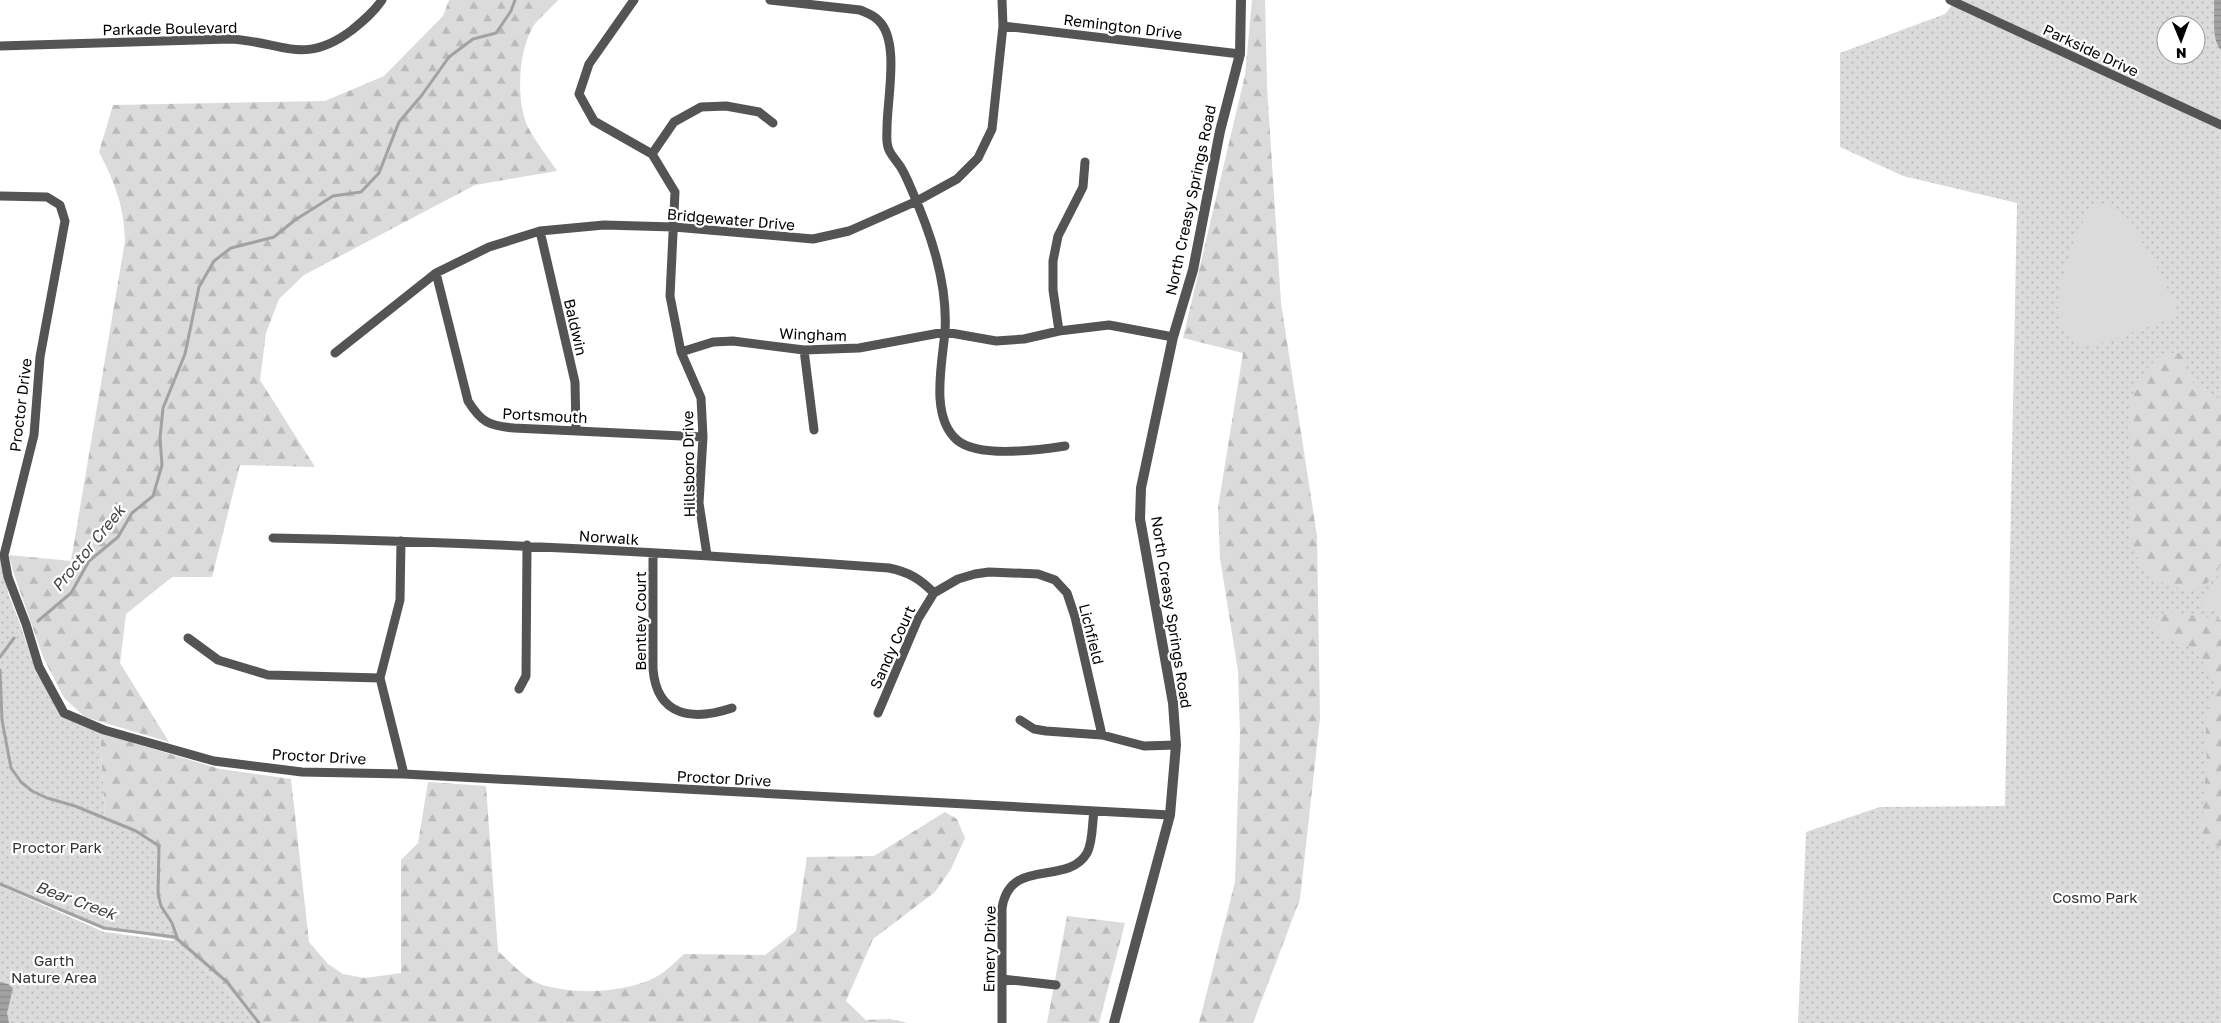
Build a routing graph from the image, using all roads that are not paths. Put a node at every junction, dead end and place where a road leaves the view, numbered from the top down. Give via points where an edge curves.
1 (382, 0) edge
2 (634, 0) edge
3 (770, 0) edge
4 (1002, 0) edge
5 (1241, 0) edge
6 (1950, 0) edge
7 (1003, 26) junction
8 (0, 46) edge
9 (1240, 54) junction
10 (772, 122) dead end
11 (2221, 124) edge
12 (652, 154) junction
13 (1085, 162) dead end
14 (0, 196) edge
15 (916, 201) junction
16 (674, 227) junction
17 (540, 232) junction
18 (436, 274) junction
19 (1059, 331) junction
20 (945, 332) junction
21 (1173, 337) junction
22 (804, 350) junction
23 (681, 352) junction
24 (335, 353) dead end
25 (576, 430) junction
26 (814, 430) dead end
27 (703, 437) junction
28 (1065, 446) dead end
29 (273, 538) dead end
30 (401, 541) junction
31 (527, 545) junction
32 (653, 554) junction
33 (707, 555) junction
34 (934, 593) junction
35 (188, 638) dead end
36 (380, 678) junction
37 (519, 689) dead end
38 (732, 708) dead end
39 (878, 714) dead end
40 (1020, 720) dead end
41 (1102, 734) junction
42 (1176, 745) junction
43 (404, 774) junction
44 (1094, 811) junction
45 (1170, 815) junction
46 (1002, 979) junction
47 (1056, 985) dead end
48 (1002, 1023) edge
49 (1114, 1023) edge

1 - 8 street, Parkade Boulevard via 365,19 335,43 305,51 229,39
2 - 12 street, Hillsboro Drive via 589,64 579,94 594,120
3 - 15 street via 860,10 872,15 885,30 891,56 888,147
4 - 7 street, Bridgewater Drive
5 - 9 street, North Creasy Springs Road
6 - 11 street, Parkside Drive
7 - 9 street, Remington Drive
7 - 15 street, Bridgewater Drive via 992,130 978,158 958,179
9 - 21 street, North Creasy Springs Road via 1220,131 1193,270
10 - 12 street via 759,112 726,106 701,107 674,122
12 - 16 street, Hillsboro Drive via 676,192
13 - 19 street via 1083,187 1058,236 1054,261 1053,290
14 - 43 street, Proctor Drive via 47,197 60,206 65,221 40,357 34,435 4,555 39,667 64,713 104,730 214,762 302,772
15 - 16 street, Bridgewater Drive via 849,232 813,239
15 - 20 street via 942,279
16 - 17 street, Bridgewater Drive via 604,225
16 - 23 street, Hillsboro Drive via 670,296
17 - 18 street, Bridgewater Drive via 489,247
17 - 25 street, Baldwin via 575,382
18 - 24 street, Bridgewater Drive
18 - 25 street, Portsmouth via 468,400 476,414 496,426
19 - 20 street via 996,341
19 - 21 street via 1109,325
20 - 22 street, Wingham via 859,348
20 - 28 street via 941,414 958,440 971,448 1026,452
21 - 42 street, North Creasy Springs Road via 1146,459 1140,519 1173,703
22 - 23 street, Wingham via 733,341 713,342
22 - 26 street
23 - 27 street, Hillsboro Drive via 701,398
25 - 27 street, Portsmouth
27 - 33 street, Hillsboro Drive via 699,503
29 - 30 street, Norwalk
30 - 31 street, Norwalk
30 - 36 street via 400,600
31 - 32 street, Norwalk
31 - 37 street via 526,676
32 - 33 street, Norwalk
32 - 38 street, Bentley Court via 653,669 654,685 660,699 683,713 713,714
33 - 34 street, Norwalk via 889,568 905,571
34 - 39 street, Sandy Court via 918,619
34 - 41 street, Lichfield via 958,579 988,572 1038,574 1055,580 1066,593 1075,617
35 - 36 street via 218,660 268,674
36 - 43 street
40 - 41 street via 1034,729
41 - 42 street via 1144,746
42 - 45 street, North Creasy Springs Road
43 - 44 street, Proctor Drive
44 - 45 street, Proctor Drive
44 - 46 street, Emery Drive via 1090,845 1082,860 1072,866 1015,882 1007,889 1002,908
45 - 49 street, North Creasy Springs Road
46 - 47 street
46 - 48 street, Emery Drive

